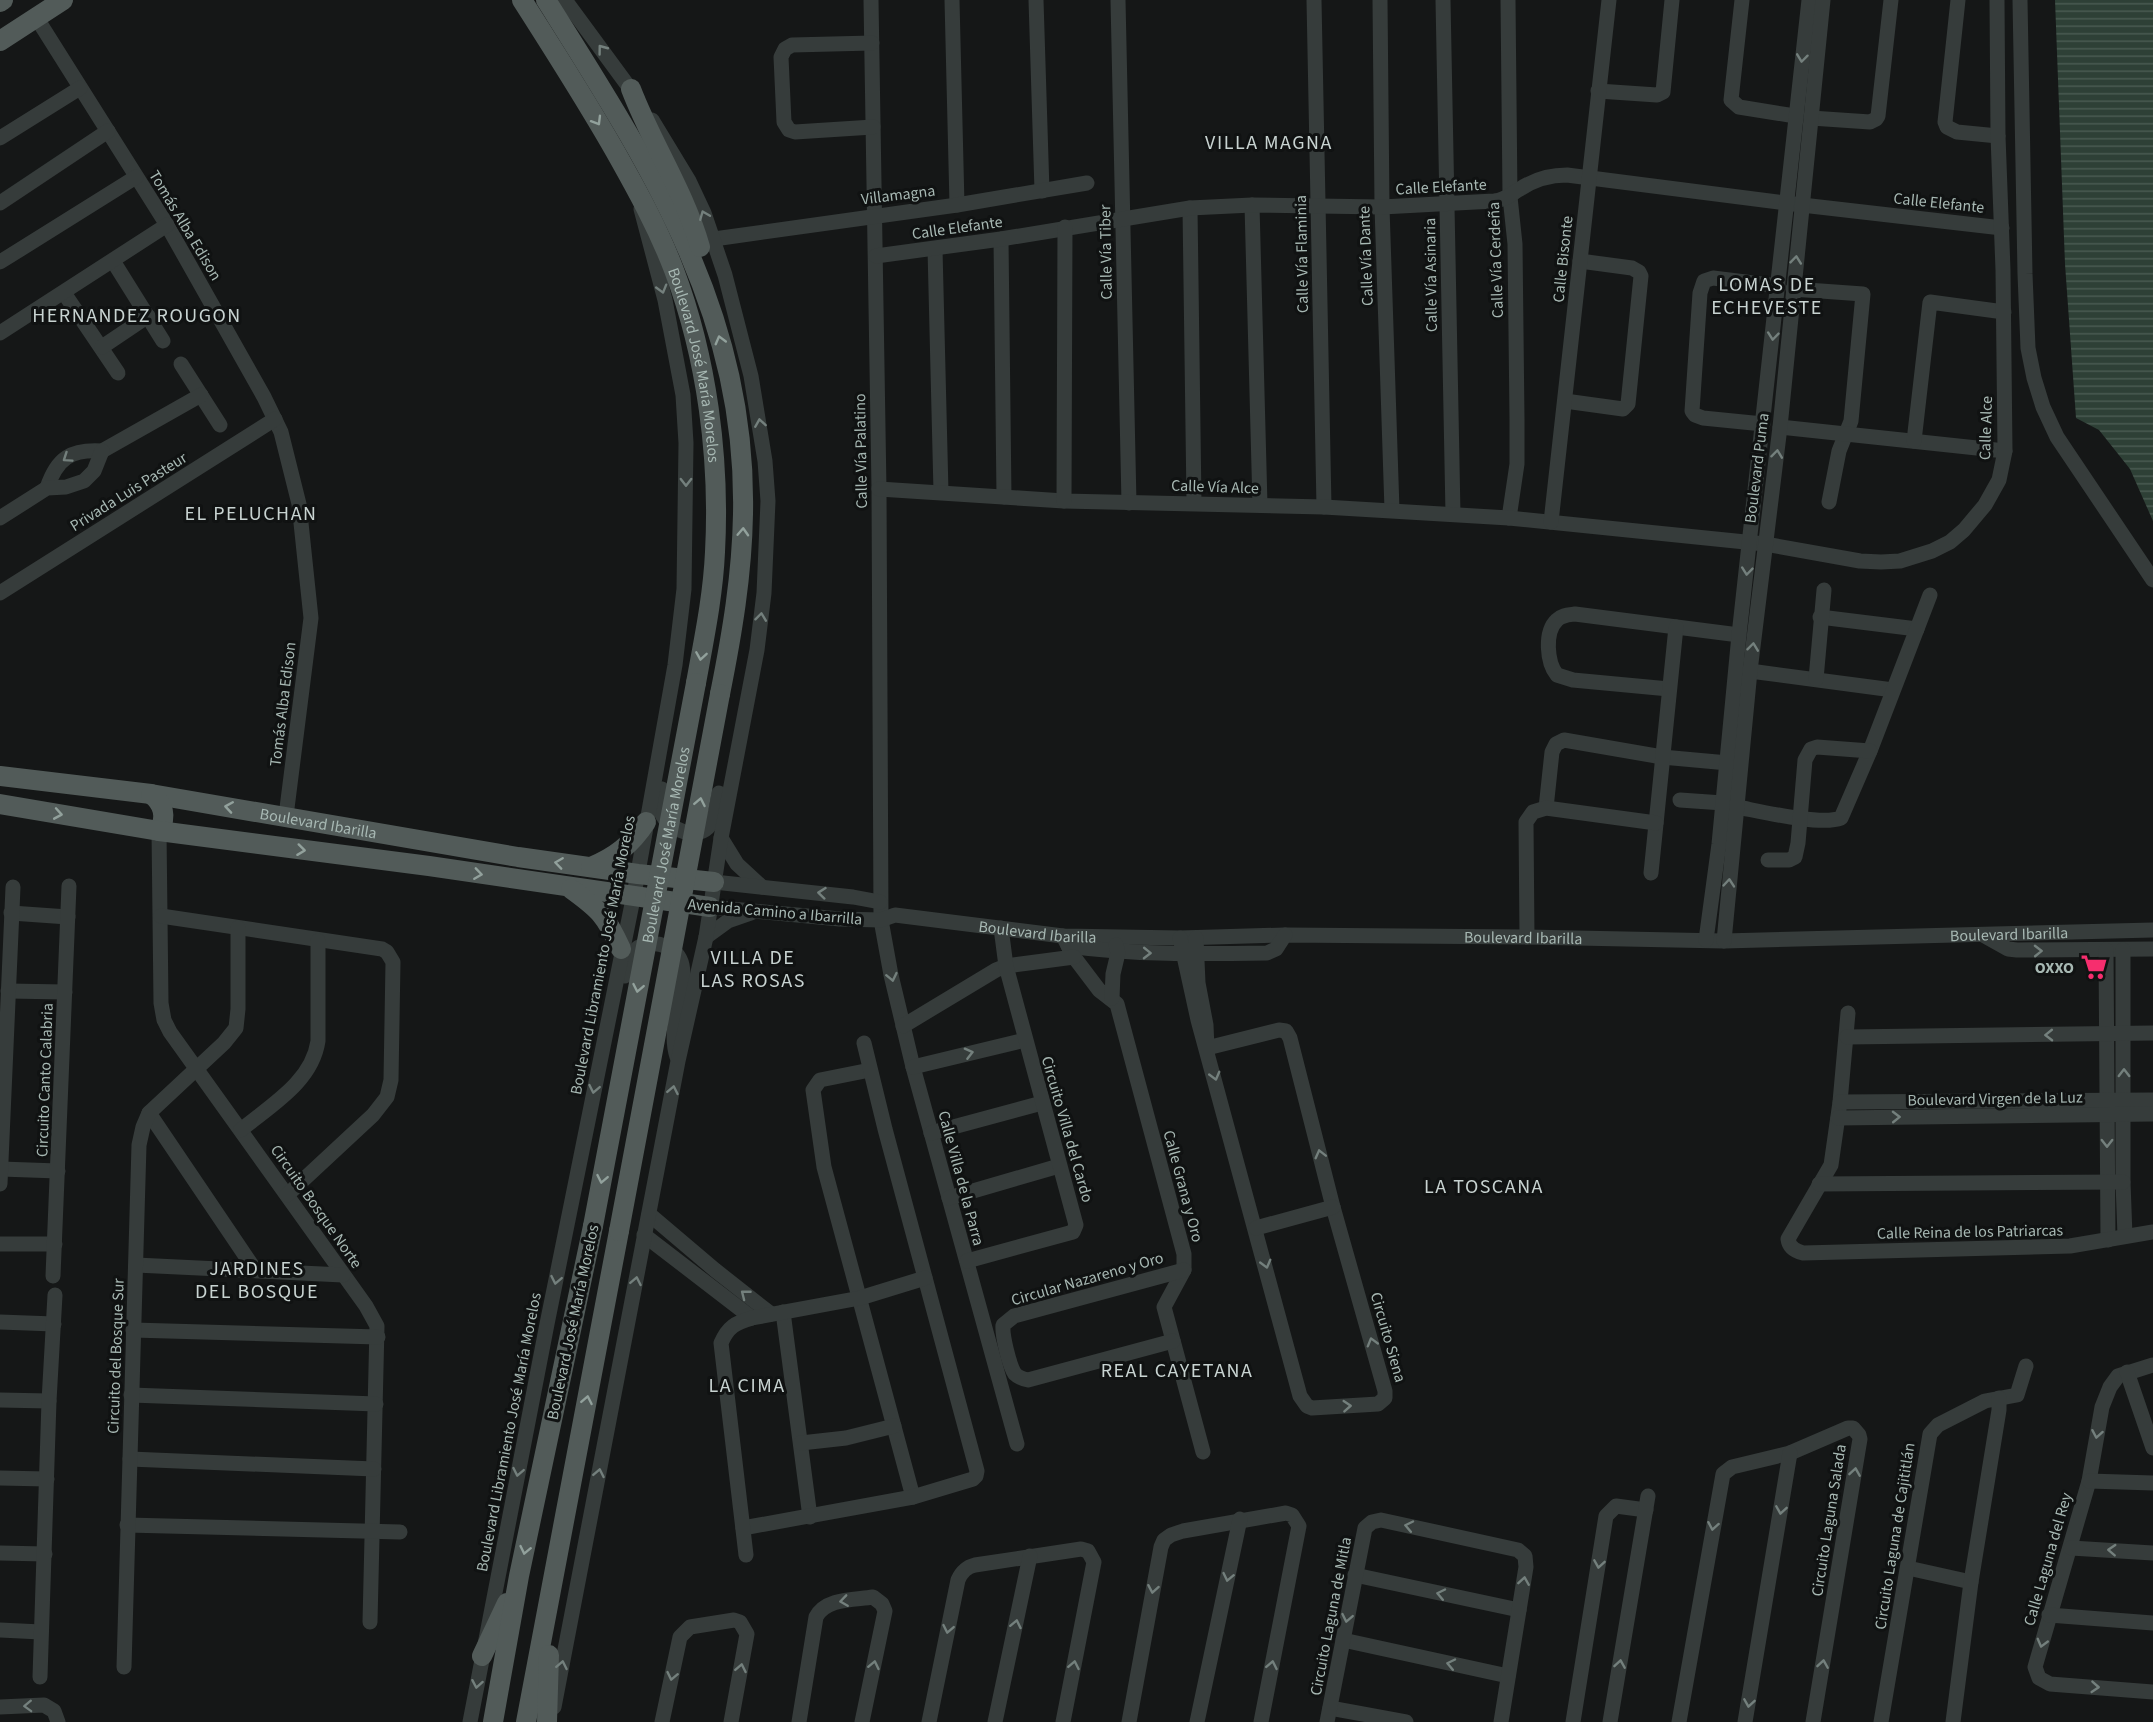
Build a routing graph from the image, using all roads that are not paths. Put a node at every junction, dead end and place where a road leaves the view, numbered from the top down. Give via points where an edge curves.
1 (522, 0) edge
2 (546, 0) edge
3 (565, 0) edge
4 (871, 0) edge
5 (952, 0) edge
6 (1036, 0) edge
7 (1118, 0) edge
8 (1314, 0) edge
9 (1380, 0) edge
10 (1443, 0) edge
11 (1508, 0) edge
12 (1609, 0) edge
13 (1672, 0) edge
14 (1742, 0) edge
15 (1809, 0) edge
16 (1823, 0) edge
17 (1891, 0) edge
18 (1958, 0) edge
19 (1997, 0) edge
20 (2020, 0) edge
21 (63, 2) edge
22 (36, 17) junction
23 (0, 41) edge
24 (872, 43) junction
25 (80, 88) junction
26 (631, 90) junction
27 (1598, 91) junction
28 (1803, 117) junction
29 (873, 127) junction
30 (108, 131) junction
31 (1998, 136) junction
32 (0, 138) edge
33 (136, 177) junction
34 (1588, 179) junction
35 (1087, 183) dead end
36 (1042, 191) junction
37 (638, 192) junction
38 (1510, 196) junction
39 (0, 203) edge
40 (1446, 204) junction
41 (1794, 204) junction
42 (957, 205) junction
43 (1252, 205) junction
44 (1317, 206) junction
45 (1382, 207) junction
46 (1190, 208) junction
47 (875, 215) junction
48 (1122, 218) junction
49 (167, 225) junction
50 (1065, 227) junction
51 (2002, 228) junction
52 (714, 239) junction
53 (1000, 239) junction
54 (935, 249) junction
55 (876, 256) junction
56 (113, 261) junction
57 (1580, 261) junction
58 (0, 262) edge
59 (1785, 287) junction
60 (64, 293) junction
61 (707, 294) junction
62 (2004, 312) junction
63 (148, 316) junction
64 (0, 333) edge
65 (163, 341) dead end
66 (102, 347) junction
67 (181, 364) dead end
68 (118, 373) dead end
69 (201, 395) junction
70 (1565, 401) junction
71 (275, 419) junction
72 (1763, 424) junction
73 (220, 425) dead end
74 (1780, 427) junction
75 (1847, 434) junction
76 (1914, 441) junction
77 (102, 451) junction
78 (2005, 451) junction
79 (47, 488) junction
80 (879, 489) junction
81 (941, 492) junction
82 (1004, 497) junction
83 (1064, 501) junction
84 (1194, 502) junction
85 (1829, 502) dead end
86 (1129, 503) junction
87 (1260, 505) junction
88 (1324, 507) junction
89 (1392, 510) junction
90 (1454, 514) junction
91 (0, 518) edge
92 (1509, 518) junction
93 (1551, 522) junction
94 (1757, 543) junction
95 (2153, 580) edge
96 (1824, 590) dead end
97 (0, 593) edge
98 (1929, 595) dead end
99 (1820, 617) junction
100 (1676, 627) junction
101 (1917, 629) junction
102 (679, 630) junction
103 (1739, 635) junction
104 (757, 650) junction
105 (1750, 671) junction
106 (1816, 679) junction
107 (1669, 689) junction
108 (1893, 690) junction
109 (1870, 751) junction
110 (1662, 757) junction
111 (1728, 763) junction
112 (0, 776) edge
113 (0, 782) edge
114 (42, 782) junction
115 (151, 794) junction
116 (1680, 800) dead end
117 (0, 804) edge
118 (1730, 805) junction
119 (1539, 810) junction
120 (286, 816) junction
121 (1800, 818) junction
122 (646, 822) junction
123 (1656, 823) junction
124 (159, 831) junction
125 (721, 838) junction
126 (1768, 860) dead end
127 (591, 867) junction
128 (1651, 873) dead end
129 (638, 874) junction
130 (714, 882) junction
131 (69, 886) dead end
132 (567, 886) junction
133 (13, 887) dead end
134 (762, 887) junction
135 (633, 898) junction
136 (880, 902) junction
137 (710, 908) junction
138 (756, 912) junction
139 (12, 913) junction
140 (68, 916) junction
141 (161, 916) junction
142 (889, 917) junction
143 (238, 928) junction
144 (1001, 928) junction
145 (2153, 930) edge
146 (1285, 935) junction
147 (1983, 935) junction
148 (706, 937) junction
149 (1115, 937) junction
150 (1527, 937) junction
151 (1180, 938) junction
152 (1196, 938) junction
153 (318, 940) junction
154 (1706, 940) junction
155 (1724, 941) junction
156 (1068, 946) junction
157 (621, 949) junction
158 (2153, 949) edge
159 (2106, 950) junction
160 (2123, 950) junction
161 (1118, 953) junction
162 (1182, 954) junction
163 (1198, 954) junction
164 (1006, 966) junction
165 (8, 991) junction
166 (65, 992) junction
167 (1112, 998) junction
168 (1848, 1013) dead end
169 (903, 1026) junction
170 (606, 1032) junction
171 (2107, 1034) junction
172 (2124, 1034) junction
173 (2153, 1034) edge
174 (1847, 1037) junction
175 (1025, 1040) junction
176 (864, 1043) dead end
177 (1207, 1048) junction
178 (678, 1061) junction
179 (2, 1066) edge
180 (914, 1067) junction
181 (196, 1068) junction
182 (870, 1070) junction
183 (2, 1083) edge
184 (2153, 1100) edge
185 (1840, 1102) junction
186 (1042, 1103) junction
187 (2107, 1107) junction
188 (2124, 1107) junction
189 (149, 1113) junction
190 (2153, 1114) edge
191 (1838, 1118) junction
192 (241, 1130) junction
193 (931, 1133) junction
194 (1059, 1166) junction
195 (58, 1171) junction
196 (0, 1177) edge
197 (2115, 1182) junction
198 (1820, 1184) junction
199 (287, 1195) junction
200 (949, 1198) junction
201 (1333, 1208) junction
202 (649, 1214) junction
203 (1256, 1228) junction
204 (2153, 1232) edge
205 (644, 1235) junction
206 (2125, 1236) junction
207 (2108, 1240) junction
208 (0, 1244) edge
209 (55, 1244) junction
210 (702, 1259) junction
211 (967, 1261) junction
212 (136, 1265) junction
213 (255, 1269) junction
214 (1184, 1270) junction
215 (693, 1272) junction
216 (343, 1275) junction
217 (53, 1276) dead end
218 (925, 1278) junction
219 (1153, 1278) junction
220 (55, 1295) dead end
221 (860, 1298) junction
222 (1164, 1307) junction
223 (777, 1313) junction
224 (752, 1318) junction
225 (0, 1322) edge
226 (54, 1324) junction
227 (134, 1330) junction
228 (378, 1337) junction
229 (1173, 1341) junction
230 (2153, 1365) edge
231 (2026, 1366) dead end
232 (2127, 1372) junction
233 (131, 1395) junction
234 (1999, 1398) junction
235 (0, 1400) edge
236 (49, 1401) junction
237 (376, 1404) junction
238 (894, 1426) junction
239 (801, 1443) junction
240 (1017, 1444) dead end
241 (2153, 1448) edge
242 (1203, 1452) dead end
243 (1790, 1453) junction
244 (130, 1459) junction
245 (374, 1469) junction
246 (0, 1478) edge
247 (47, 1479) junction
248 (2089, 1481) junction
249 (2153, 1484) edge
250 (913, 1497) junction
251 (810, 1517) junction
252 (1240, 1519) junction
253 (127, 1525) junction
254 (743, 1528) junction
255 (373, 1530) junction
256 (400, 1532) dead end
257 (2071, 1548) junction
258 (0, 1553) edge
259 (2153, 1553) edge
260 (45, 1554) junction
261 (746, 1555) dead end
262 (1030, 1556) junction
263 (1908, 1568) junction
264 (1355, 1575) junction
265 (519, 1576) junction
266 (1971, 1582) junction
267 (550, 1602) junction
268 (1519, 1610) junction
269 (2049, 1615) junction
270 (370, 1622) dead end
271 (2153, 1623) edge
272 (0, 1630) edge
273 (41, 1632) junction
274 (1343, 1640) junction
275 (482, 1656) junction
276 (124, 1667) dead end
277 (1508, 1676) junction
278 (40, 1677) dead end
279 (2153, 1692) edge
280 (0, 1707) edge
281 (1328, 1715) edge
282 (58, 1722) edge
283 (470, 1722) edge
284 (493, 1722) edge
285 (526, 1722) edge
286 (547, 1722) edge
287 (551, 1722) edge
288 (662, 1722) edge
289 (731, 1722) edge
290 (799, 1722) edge
291 (862, 1722) edge
292 (929, 1722) edge
293 (995, 1722) edge
294 (1063, 1722) edge
295 (1129, 1722) edge
296 (1197, 1722) edge
297 (1261, 1722) edge
298 (1406, 1722) edge
299 (1501, 1722) edge
300 (1573, 1722) edge
301 (1610, 1722) edge
302 (1679, 1722) edge
303 (1746, 1722) edge
304 (1813, 1722) edge
305 (1881, 1722) edge
306 (1953, 1722) edge

1 -> 37 main road, Boulevard José María Morelos
2 - 61 main road, Boulevard José María Morelos via 658,186
26 -> 3 street
4 - 24 street, Calle Vía Palatino
5 - 42 street
6 - 36 street
7 - 48 street, Calle Vía Tiber
8 - 44 street, Calle Vía Flaminia
9 - 45 street, Calle Vía Dante
10 - 40 street, Calle Vía Asinaria
11 - 38 street, Calle Vía Cerdeña
12 - 27 street, Calle Bisonte
13 - 27 street via 1663,92 1657,95
14 - 28 street via 1731,100 1736,106
15 -> 28 street, Boulevard Puma
16 - 28 street, Boulevard Puma
17 - 28 street via 1876,119 1870,122
18 - 31 street via 1945,122 1957,132
19 - 31 street, Calle Alce
20 - 95 street via 2025,274 2028,348 2034,378 2057,437
21 - 22 main road
22 - 23 main road
22 - 25 street, Tomás Alba Edison
24 - 29 street, Calle Vía Palatino
24 - 29 street via 792,45 784,49 782,57 784,122 789,130
25 - 30 street, Tomás Alba Edison
25 - 32 street
52 -> 26 street via 689,181
26 - 61 main road via 688,212 702,257
27 - 34 street, Calle Bisonte
28 - 41 street, Boulevard Puma
29 - 47 street, Calle Vía Palatino
30 - 33 street, Tomás Alba Edison
30 - 39 street
31 - 51 street, Calle Alce
33 - 49 street, Tomás Alba Edison
33 - 58 street
34 - 38 street, Calle Elefante via 1554,175 1530,183
34 - 41 street, Calle Elefante
34 - 57 street, Calle Bisonte
35 - 36 street, Villamagna
36 - 42 street, Villamagna
37 -> 102 street, Boulevard Libramiento José María Morelos via 683,395 686,560
37 -> 265 main road, Boulevard José María Morelos, bridge via 674,269 702,374 711,433 715,552 696,683 593,1226
38 - 40 street, Calle Elefante
38 - 92 street, Calle Vía Cerdeña via 1515,244 1517,464
40 - 45 street, Calle Elefante
40 - 90 street, Calle Vía Asinaria
41 - 51 street, Calle Elefante
41 - 59 street, Boulevard Puma
42 - 47 street, Villamagna
43 - 44 street, Calle Elefante
43 - 46 street, Calle Elefante
43 - 87 street
44 - 45 street, Calle Elefante
44 - 88 street, Calle Vía Flaminia
45 - 89 street, Calle Vía Dante
46 - 48 street, Calle Elefante
46 - 84 street
47 - 52 street, Villamagna
47 - 55 street, Calle Vía Palatino
48 - 50 street, Calle Elefante
48 - 86 street, Calle Vía Tiber
49 - 56 street
49 - 71 street, Tomás Alba Edison
50 - 53 street, Calle Elefante
50 - 83 street
51 - 62 street, Calle Alce
104 -> 52 street via 767,544 765,461 751,376
53 - 54 street, Calle Elefante
53 - 82 street
54 - 55 street, Calle Elefante
54 - 81 street
55 - 80 street, Calle Vía Palatino
56 - 60 street
56 - 63 street
57 - 70 street, Calle Bisonte
57 - 70 street via 1632,268 1641,276 1627,406 1623,409
59 -> 72 street, Boulevard Puma
59 - 72 street via 1713,278 1704,281 1700,293 1691,407 1695,415 1703,418
59 - 74 street, Boulevard Puma
59 - 75 street via 1863,294
60 - 64 street
60 - 66 street
267 -> 61 main road, Boulevard José María Morelos, bridge via 735,615 741,559 742,463 728,371
62 - 76 street via 1930,302
62 - 78 street, Calle Alce
63 - 65 street
63 - 66 street
66 - 68 street
67 - 69 street
69 - 73 street
69 - 77 street
70 - 93 street, Calle Bisonte
71 - 97 street, Privada Luis Pasteur
71 - 120 street, Tomás Alba Edison via 299,504 311,618
72 - 94 street, Boulevard Puma
74 - 75 street
94 -> 74 street, Boulevard Puma
75 - 76 street
75 - 85 street via 1839,451
76 - 78 street
77 - 79 street via 94,471 84,481
77 -> 79 street via 70,454 53,471
78 - 94 street, Calle Alce via 1999,480 1981,511 1950,542 1932,551 1900,561 1860,561
79 - 91 street
80 - 81 street, Calle Vía Alce
80 - 136 street, Calle Vía Palatino
81 - 82 street, Calle Vía Alce
82 - 83 street, Calle Vía Alce
83 - 86 street, Calle Vía Alce
84 - 86 street, Calle Vía Alce
84 - 87 street, Calle Vía Alce
87 - 88 street, Calle Vía Alce
88 - 89 street, Calle Vía Alce
89 - 90 street, Calle Vía Alce
90 - 92 street, Calle Vía Alce
92 - 93 street, Calle Vía Alce
93 - 94 street, Calle Alce
94 -> 103 street, Boulevard Puma
105 -> 94 street, Boulevard Puma
96 - 99 street
98 - 101 street
99 - 101 street
99 - 106 street
100 - 103 street
100 - 107 street
100 - 107 street via 1575,614 1556,621 1549,639 1550,661 1557,675
101 - 108 street
102 - 104 street via 683,668 660,806 666,820 678,830 698,834 712,822 741,681 746,664
102 - 122 street, Boulevard Libramiento José María Morelos
103 - 111 street, Boulevard Puma
104 - 125 street
105 - 106 street
105 - 118 street, Boulevard Puma
106 - 108 street
107 - 110 street
108 - 109 street
109 - 121 street via 1843,815 1837,820
109 - 121 street via 1811,749 1807,754
110 - 111 street
110 - 119 street via 1563,740 1552,752
110 - 123 street
111 - 118 street, Boulevard Puma
112 - 114 main road, Boulevard Ibarilla
113 - 114 main road
114 - 115 main road, Boulevard Ibarilla
120 -> 115 main road, Boulevard Ibarilla
115 - 124 main road via 163,808 164,822
116 - 118 street
117 -> 124 main road, Boulevard Ibarilla
118 - 121 street
118 - 154 street, Boulevard Puma
155 -> 118 street, Boulevard Puma
119 - 123 street
119 - 150 street via 1526,822
127 -> 120 main road, Boulevard Ibarilla
121 - 126 street via 1795,857
122 - 127 main road via 619,854
122 - 129 street, Boulevard Libramiento José María Morelos
123 - 128 street
124 -> 132 main road, Boulevard Ibarilla
124 - 141 street, Circuito Bosque Norte
125 - 130 street
125 - 134 street via 737,864
127 - 129 main road, Boulevard Ibarilla
129 - 130 main road, Avenida Camino a Ibarrilla
129 - 135 street, Boulevard Libramiento José María Morelos
130 - 134 street, Avenida Camino a Ibarrilla
130 - 137 street
131 - 140 street, Circuito Canto Calabria
132 - 135 main road, Boulevard Ibarilla
132 - 157 main road via 599,910
133 - 139 street
136 -> 134 street, Avenida Camino a Ibarrilla
135 - 137 main road, Avenida Camino a Ibarrilla
135 - 157 street, Boulevard Libramiento José María Morelos
136 - 142 street, Calle Vía Palatino
137 - 138 street, Avenida Camino a Ibarrilla
137 - 148 street
138 - 142 street, Avenida Camino a Ibarrilla
138 - 148 street via 728,921
139 - 140 street
139 - 165 street
140 - 166 street, Circuito Canto Calabria
141 - 143 street
141 - 181 street, Circuito Bosque Norte via 164,1020
142 - 144 street, Boulevard Ibarilla
142 -> 169 street, Calle Villa de la Parra via 891,975
143 - 153 street
143 - 181 street, Circuito del Bosque Sur via 236,1028
144 - 156 street, Boulevard Ibarilla
144 - 164 street, Circuito Villa del Cardo
145 - 147 street, Boulevard Ibarilla
146 - 150 street, Boulevard Ibarilla
146 - 152 street, Boulevard Ibarilla
146 - 163 street via 1272,952
147 - 155 street, Boulevard Ibarilla
147 -> 159 street via 2008,949
148 - 178 street
149 - 151 street, Boulevard Ibarilla
149 - 156 street, Boulevard Ibarilla
149 - 161 street, Calle Grana y Oro
150 - 154 street, Boulevard Ibarilla
151 - 152 street, Boulevard Ibarilla
151 - 162 street, Circuito Siena
152 - 163 street, Circuito Siena
153 - 192 street via 315,1057 298,1083
153 - 199 street via 382,950 393,962 391,1080 387,1096 373,1114
154 - 155 street, Boulevard Ibarilla
156 - 161 street
156 - 164 street
156 - 167 street, Calle Grana y Oro via 1099,990
157 - 170 street, Boulevard Libramiento José María Morelos
158 - 160 street
159 - 160 street
159 - 171 street
160 - 172 street
161 -> 162 street
161 - 167 street, Calle Grana y Oro
162 - 163 street
162 - 177 street, Circuito Siena
163 - 177 street, Circuito Siena
164 - 169 street
164 - 175 street, Circuito Villa del Cardo
165 - 166 street
165 - 179 street
166 - 195 street, Circuito Canto Calabria
167 - 214 street, Calle Grana y Oro via 1117,1004 1184,1254
168 - 174 street
169 - 180 street, Calle Villa de la Parra
170 - 178 street via 616,1011 628,960 642,945 662,945 679,956 683,968 672,1036
170 -> 275 street, Boulevard Libramiento José María Morelos
171 - 172 street
171 -> 174 street
171 - 187 street
172 - 173 street
188 -> 172 street
174 - 185 street
180 -> 175 street
175 - 186 street, Circuito Villa del Cardo
176 - 182 street
201 -> 177 street, Circuito Siena via 1288,1034 1279,1030
177 -> 203 street, Circuito Siena
202 -> 178 street
179 - 183 street
180 - 193 street, Calle Villa de la Parra
181 - 189 street, Circuito del Bosque Sur
181 - 192 street, Circuito Bosque Norte
182 - 218 street
182 - 221 street via 820,1080 813,1090 824,1167
183 - 196 street
184 - 188 street, Boulevard Virgen de la Luz
185 - 187 street, Boulevard Virgen de la Luz
185 - 191 street
186 - 193 street
186 - 194 street, Circuito Villa del Cardo
187 - 188 street, Boulevard Virgen de la Luz
191 -> 187 street, Boulevard Virgen de la Luz
187 -> 197 street
188 - 190 street, Boulevard Virgen de la Luz
188 - 197 street
189 - 212 street, Circuito del Bosque Sur via 139,1145
189 - 213 street
191 - 198 street via 1831,1165
192 - 199 street, Circuito Bosque Norte
193 - 200 street, Calle Villa de la Parra
194 - 200 street
194 - 211 street, Circuito Villa del Cardo via 1076,1225 1073,1232
195 - 196 street
195 - 209 street, Circuito Canto Calabria
197 - 198 street
197 - 206 street
197 - 207 street
198 - 207 street, Calle Reina de los Patriarcas via 1790,1235 1790,1245 1803,1253 2070,1246
199 - 216 street, Circuito Bosque Norte
200 - 211 street, Calle Villa de la Parra
201 - 203 street
203 -> 201 street, Circuito Siena via 1303,1402 1316,1408 1378,1404 1385,1398 1385,1391
202 - 205 street
202 - 210 street
204 - 206 street, Calle Reina de los Patriarcas
205 - 215 street
287 -> 205 street
206 - 207 street, Calle Reina de los Patriarcas
208 - 209 street
209 - 217 street, Circuito Canto Calabria
210 - 215 street
223 -> 210 street
211 - 240 street, Calle Villa de la Parra
212 - 213 street
212 - 227 street, Circuito del Bosque Sur
213 - 216 street
214 - 219 street, Circular Nazareno y Oro
214 - 222 street
215 - 224 street
216 - 228 street, Circuito Bosque Norte via 373,1316
218 - 221 street
218 - 250 street via 977,1471 973,1479
219 - 222 street
219 - 229 street, Circular Nazareno y Oro via 1007,1320 1002,1332 1013,1371 1028,1380
220 - 226 street
221 - 223 street
221 - 238 street
222 - 229 street
223 - 224 street
223 - 239 street
224 - 254 street via 735,1323 721,1343
225 - 226 street
226 - 236 street
227 - 228 street
227 - 233 street, Circuito del Bosque Sur
228 - 237 street, Circuito Bosque Norte
229 - 242 street
230 - 232 street
231 - 234 street, Circuito Laguna de Cajititlán via 2017,1395
232 - 241 street
232 -> 248 street, Calle Laguna del Rey via 2114,1379 2102,1407
233 - 237 street
233 - 244 street, Circuito del Bosque Sur
234 - 263 street, Circuito Laguna de Cajititlán via 1938,1425 1930,1434
234 - 266 street
235 - 236 street
236 - 247 street
237 - 245 street, Circuito Bosque Norte
238 - 239 street via 846,1438
238 - 250 street
239 - 251 street
243 -> 302 street, Circuito Laguna Salada via 1732,1467 1723,1474
243 -> 303 street
304 -> 243 street, Circuito Laguna Salada via 1859,1435 1848,1428
244 - 245 street
244 - 253 street, Circuito del Bosque Sur
245 - 255 street, Circuito Bosque Norte
246 - 247 street
247 - 260 street
248 - 249 street
248 - 257 street, Calle Laguna del Rey
250 - 251 street
251 - 254 street
252 -> 295 street via 1183,1531 1164,1540
252 -> 296 street
297 -> 252 street via 1299,1526 1286,1513
253 - 255 street
253 - 276 street, Circuito del Bosque Sur
254 - 261 street
255 - 256 street
255 - 270 street, Circuito Bosque Norte
259 -> 257 street
257 - 269 street, Calle Laguna del Rey
258 - 260 street
260 - 273 street
262 -> 292 street via 975,1565 962,1572
293 -> 262 street
294 -> 262 street via 1094,1562 1088,1551 1081,1549
263 - 266 street
263 - 305 street, Circuito Laguna de Cajititlán
268 -> 264 street
268 -> 264 street, Circuito Laguna de Mitla via 1527,1561 1521,1552 1382,1520 1365,1528
264 -> 274 street, Circuito Laguna de Mitla
265 - 275 main road
265 - 284 main road, Boulevard José María Morelos
266 - 306 street
267 - 285 main road, Boulevard José María Morelos
267 - 286 main road
268 - 277 street, Circuito Laguna de Mitla
269 - 271 street
269 -> 279 street, Calle Laguna del Rey via 2035,1667 2043,1682
272 - 273 street
273 - 278 street
277 -> 274 street
274 - 281 street, Circuito Laguna de Mitla
275 -> 283 street, Boulevard Libramiento José María Morelos
277 - 299 street, Circuito Laguna de Mitla
282 -> 280 street via 54,1711 44,1706
281 - 298 street
289 -> 288 street via 747,1634 740,1622 734,1620 690,1627 680,1637
291 -> 290 street via 885,1611 873,1597 831,1603 823,1606 816,1617
301 -> 300 street via 1647,1503 1617,1506 1606,1516

